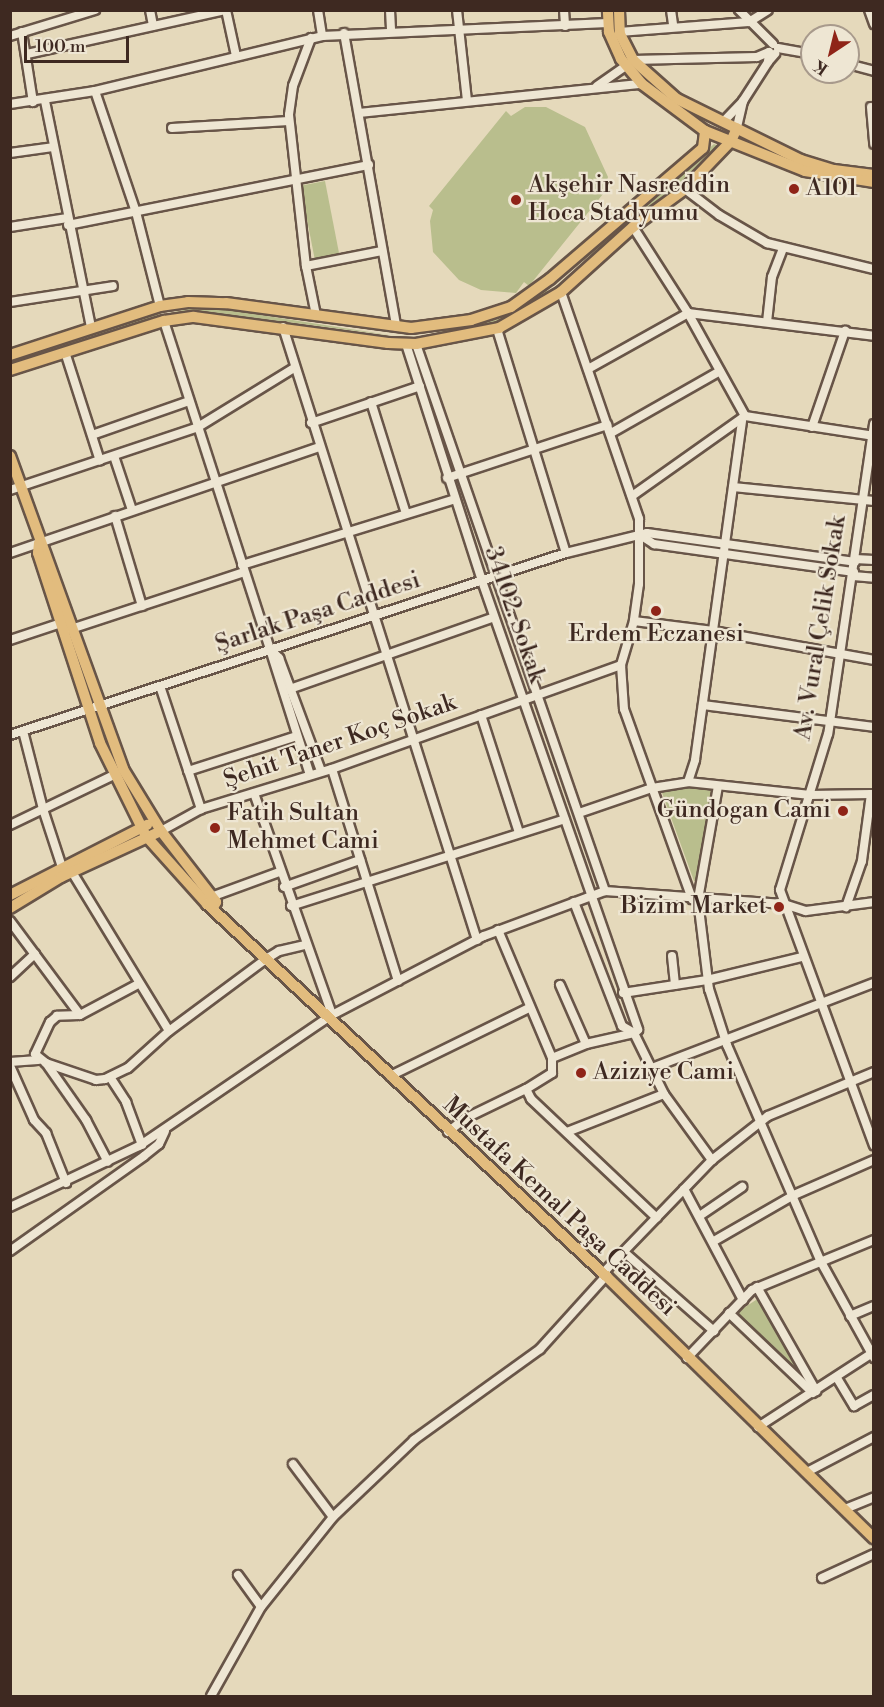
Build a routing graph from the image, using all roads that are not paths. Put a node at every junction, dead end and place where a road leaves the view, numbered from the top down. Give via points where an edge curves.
1 (95, 10) edge
2 (150, 10) edge
3 (226, 10) edge
4 (318, 10) edge
5 (390, 10) edge
6 (457, 10) edge
7 (564, 10) edge
8 (608, 10) edge
9 (619, 10) edge
10 (670, 10) edge
11 (739, 10) edge
12 (768, 10) edge
13 (869, 10) edge
14 (748, 22) junction
15 (608, 23) junction
16 (873, 24) edge
17 (674, 25) junction
18 (153, 26) junction
19 (565, 26) junction
20 (459, 28) junction
21 (391, 31) junction
22 (22, 32) junction
23 (619, 32) junction
24 (344, 33) junction
25 (10, 36) edge
26 (322, 36) junction
27 (311, 38) junction
28 (774, 49) junction
29 (800, 52) edge
30 (27, 54) junction
31 (236, 57) junction
32 (629, 63) junction
33 (642, 84) junction
34 (597, 87) junction
35 (95, 91) junction
36 (467, 100) junction
37 (45, 101) junction
38 (743, 101) junction
39 (33, 102) junction
40 (10, 104) edge
41 (871, 107) dead end
42 (359, 113) junction
43 (289, 121) junction
44 (723, 122) junction
45 (172, 128) dead end
46 (736, 128) junction
47 (706, 138) junction
48 (731, 141) junction
49 (873, 144) edge
50 (53, 147) junction
51 (10, 153) edge
52 (369, 165) junction
53 (873, 175) edge
54 (296, 181) junction
55 (873, 182) edge
56 (685, 189) junction
57 (136, 212) junction
58 (625, 217) junction
59 (67, 221) junction
60 (10, 227) edge
61 (633, 227) junction
62 (783, 249) junction
63 (382, 251) junction
64 (306, 266) junction
65 (873, 269) edge
66 (550, 279) junction
67 (113, 285) dead end
68 (83, 291) junction
69 (561, 292) junction
70 (10, 302) edge
71 (160, 306) junction
72 (688, 313) junction
73 (316, 315) junction
74 (164, 321) junction
75 (767, 322) junction
76 (91, 327) junction
77 (283, 327) junction
78 (401, 327) junction
79 (497, 329) junction
80 (845, 331) junction
81 (873, 336) edge
82 (411, 344) junction
83 (65, 352) junction
84 (10, 355) edge
85 (294, 368) junction
86 (588, 369) junction
87 (10, 370) edge
88 (720, 371) junction
89 (420, 386) junction
90 (189, 401) junction
91 (371, 402) junction
92 (743, 419) junction
93 (311, 423) junction
94 (873, 424) edge
95 (812, 426) junction
96 (198, 427) junction
97 (609, 429) junction
98 (92, 435) junction
99 (873, 436) edge
100 (319, 447) junction
101 (534, 449) junction
102 (10, 456) edge
103 (114, 456) junction
104 (100, 461) junction
105 (459, 472) junction
106 (447, 478) junction
107 (214, 483) junction
108 (733, 487) junction
109 (16, 488) edge
110 (632, 496) junction
111 (454, 499) junction
112 (860, 500) junction
113 (873, 501) edge
114 (132, 510) junction
115 (406, 514) junction
116 (115, 516) junction
117 (346, 533) junction
118 (640, 535) junction
119 (39, 543) junction
120 (725, 544) junction
121 (10, 553) edge
122 (566, 553) junction
123 (723, 554) junction
124 (855, 560) junction
125 (873, 560) edge
126 (243, 568) junction
127 (854, 574) junction
128 (498, 577) junction
129 (873, 578) edge
130 (482, 581) junction
131 (142, 606) junction
132 (372, 615) junction
133 (494, 617) junction
134 (634, 621) junction
135 (61, 623) junction
136 (71, 629) junction
137 (713, 631) junction
138 (10, 640) edge
139 (270, 649) junction
140 (842, 655) junction
141 (387, 657) junction
142 (873, 660) edge
143 (621, 665) junction
144 (160, 686) junction
145 (290, 689) junction
146 (540, 693) junction
147 (523, 700) junction
148 (703, 705) junction
149 (94, 708) junction
150 (481, 715) junction
151 (830, 720) junction
152 (873, 727) edge
153 (23, 731) junction
154 (10, 735) edge
155 (297, 736) junction
156 (413, 739) junction
157 (332, 769) junction
158 (188, 771) junction
159 (321, 771) junction
160 (114, 775) junction
161 (310, 775) junction
162 (688, 782) junction
163 (718, 786) junction
164 (652, 788) junction
165 (254, 793) junction
166 (810, 795) junction
167 (43, 809) junction
168 (201, 809) junction
169 (579, 813) junction
170 (565, 819) junction
171 (10, 825) edge
172 (162, 825) junction
173 (143, 832) junction
174 (519, 833) junction
175 (450, 856) junction
176 (360, 860) junction
177 (67, 869) junction
178 (279, 872) junction
179 (366, 881) junction
180 (284, 887) junction
181 (605, 891) junction
182 (10, 895) edge
183 (591, 897) junction
184 (695, 900) junction
185 (212, 902) junction
186 (574, 902) junction
187 (873, 902) edge
188 (784, 904) junction
189 (291, 906) junction
190 (846, 907) junction
191 (10, 908) edge
192 (10, 921) edge
193 (498, 930) junction
194 (477, 940) junction
195 (305, 945) junction
196 (35, 954) junction
197 (672, 956) dead end
198 (802, 957) junction
199 (266, 959) junction
200 (10, 977) edge
201 (707, 980) junction
202 (398, 981) junction
203 (873, 983) edge
204 (138, 984) junction
205 (560, 985) dead end
206 (675, 985) junction
207 (623, 993) junction
208 (819, 1003) junction
209 (529, 1008) junction
210 (81, 1014) junction
211 (331, 1017) junction
212 (169, 1031) junction
213 (634, 1033) junction
214 (725, 1038) junction
215 (586, 1044) junction
216 (552, 1058) junction
217 (42, 1061) junction
218 (10, 1064) edge
219 (652, 1068) junction
220 (873, 1072) edge
221 (390, 1076) junction
222 (110, 1077) junction
223 (847, 1082) junction
224 (526, 1089) junction
225 (664, 1094) junction
226 (763, 1121) junction
227 (165, 1131) junction
228 (448, 1131) junction
229 (567, 1132) junction
230 (142, 1145) junction
231 (873, 1145) edge
232 (712, 1160) junction
233 (873, 1160) edge
234 (108, 1162) junction
235 (66, 1183) junction
236 (741, 1187) dead end
237 (684, 1189) junction
238 (794, 1196) junction
239 (10, 1207) edge
240 (701, 1215) junction
241 (657, 1218) junction
242 (873, 1240) edge
243 (714, 1241) junction
244 (10, 1251) edge
245 (624, 1252) junction
246 (820, 1260) junction
247 (605, 1274) junction
248 (757, 1287) junction
249 (743, 1300) junction
250 (873, 1306) edge
251 (729, 1313) junction
252 (850, 1316) junction
253 (714, 1331) junction
254 (872, 1356) edge
255 (687, 1358) junction
256 (837, 1378) junction
257 (814, 1392) junction
258 (873, 1395) edge
259 (758, 1427) junction
260 (873, 1437) edge
261 (292, 1464) dead end
262 (807, 1472) junction
263 (873, 1497) edge
264 (845, 1509) junction
265 (333, 1517) junction
266 (873, 1538) edge
267 (873, 1554) edge
268 (238, 1575) dead end
269 (822, 1578) dead end
270 (261, 1607) junction
271 (211, 1696) edge

1 - 22 street
2 - 18 street
3 - 18 street
3 - 31 street
4 - 26 street
5 - 21 street
6 - 20 street
7 - 19 street
8 - 15 main road
9 - 23 main road
10 - 17 street
11 - 14 street
12 - 14 street
13 - 16 street
14 - 17 street
14 - 28 street
15 - 19 street
15 - 32 main road via 612,41
17 - 23 street
18 - 30 street
19 - 20 street
20 - 21 street
20 - 36 street
21 - 24 street
22 - 25 street
22 - 30 street
23 - 32 main road
24 - 26 street
24 - 42 street
26 - 27 street
27 - 31 street
27 - 43 street via 293,86
28 - 29 street
28 - 32 street via 757,57
28 - 38 street
30 - 39 street
31 - 35 street
32 - 33 main road
32 - 34 street
32 - 44 main road via 677,99
33 - 34 street
33 - 47 main road
34 - 36 street
35 - 37 street
35 - 57 street
36 - 42 street
37 - 39 street
37 - 50 street
38 - 44 street
38 - 46 street
39 - 40 street
41 - 49 street
42 - 52 street
43 - 45 street
43 - 54 street
44 - 46 main road
44 - 47 main road
46 - 48 main road
46 - 53 main road via 815,165
47 - 48 main road
47 - 58 main road
48 - 55 main road via 805,171
48 - 56 main road
50 - 51 street
50 - 59 street
52 - 54 street
52 - 63 street
54 - 57 street
54 - 64 street
56 - 61 main road
56 - 62 street via 747,232
57 - 59 street
57 - 71 street
58 - 61 main road
58 - 66 main road
59 - 60 street
59 - 68 street
61 - 69 main road
61 - 72 street
62 - 65 street
62 - 75 street via 772,277
63 - 64 street
63 - 78 street
64 - 73 street
66 - 69 main road
66 - 78 main road via 498,313 453,324
67 - 68 street
68 - 70 street
68 - 76 street
69 - 79 main road
69 - 86 street
71 - 73 main road via 210,302
71 - 74 main road
71 - 76 main road
72 - 75 street
72 - 86 street
72 - 88 street
73 - 78 main road
74 - 77 main road via 212,317
74 - 83 main road
74 - 90 street
75 - 80 street
76 - 84 main road
77 - 82 main road
77 - 85 street
78 - 82 main road
79 - 82 main road
79 - 101 street
80 - 81 street
80 - 95 street
82 - 89 street, 34102. Sokak
82 - 105 street, 34102. Sokak
83 - 87 main road
83 - 98 street
85 - 93 street
85 - 96 street
86 - 97 street
88 - 92 street
88 - 97 street
89 - 91 street
89 - 106 street, 34102. Sokak
90 - 96 street
90 - 98 street
91 - 93 street
91 - 115 street
92 - 95 street
92 - 108 street
92 - 110 street
93 - 100 street
94 - 99 street, Av. Vural Çelik Sokak
95 - 99 street
96 - 103 street
96 - 107 street
97 - 101 street
97 - 110 street
98 - 104 street
99 - 112 street, Av. Vural Çelik Sokak
100 - 107 street
100 - 117 street
101 - 105 street
101 - 122 street
102 - 109 main road, Mustafa Kemal Paşa Caddesi
103 - 104 street
103 - 114 street
104 - 109 street
105 - 106 street
105 - 128 street, 34102. Sokak
106 - 111 street, 34102. Sokak
107 - 114 street
107 - 126 street
108 - 112 street
108 - 120 street
109 - 119 main road, Mustafa Kemal Paşa Caddesi
110 - 118 street
111 - 115 street
111 - 130 street, 34102. Sokak
112 - 113 street
112 - 124 street, Av. Vural Çelik Sokak
114 - 116 street
115 - 117 street
116 - 119 street
116 - 131 street
117 - 126 street
117 - 132 street
118 - 120 street, Şarlak Paşa Caddesi via 653,532
118 - 122 street, Şarlak Paşa Caddesi
118 - 123 street via 654,544
118 - 134 street
119 - 121 street
119 - 135 main road, Mustafa Kemal Paşa Caddesi via 38,553
119 - 136 main road, Mustafa Kemal Paşa Caddesi via 45,550
120 - 123 street
120 - 124 street, Şarlak Paşa Caddesi
122 - 128 street, Şarlak Paşa Caddesi
123 - 127 street
123 - 137 street
124 - 125 street, Şarlak Paşa Caddesi
124 - 127 street, Av. Vural Çelik Sokak
126 - 131 street
126 - 139 street
127 - 129 street
127 - 140 street, Av. Vural Çelik Sokak
128 - 130 street, Şarlak Paşa Caddesi
128 - 146 street, 34102. Sokak
130 - 132 street, Şarlak Paşa Caddesi
130 - 133 street, 34102. Sokak
131 - 136 street
132 - 139 street, Şarlak Paşa Caddesi
132 - 141 street
133 - 141 street
133 - 147 street, 34102. Sokak
134 - 137 street
134 - 143 street
135 - 138 street
135 - 149 main road, Mustafa Kemal Paşa Caddesi
136 - 149 main road, Mustafa Kemal Paşa Caddesi
137 - 140 street
137 - 148 street
139 - 144 street, Şarlak Paşa Caddesi
139 - 145 street via 279,658
139 - 155 street
140 - 142 street
140 - 151 street, Av. Vural Çelik Sokak
141 - 145 street
141 - 156 street
143 - 146 street, Şehit Taner Koç Sokak
143 - 164 street via 624,710
144 - 149 street, Şarlak Paşa Caddesi
144 - 158 street
145 - 159 street
146 - 147 street, Şehit Taner Koç Sokak
146 - 169 street, 34102. Sokak
147 - 150 street, Şehit Taner Koç Sokak
147 - 170 street, 34102. Sokak
148 - 151 street
148 - 162 street
149 - 153 street, Şarlak Paşa Caddesi
149 - 160 main road, Mustafa Kemal Paşa Caddesi
149 - 172 main road, Mustafa Kemal Paşa Caddesi via 123,769
150 - 156 street, Şehit Taner Koç Sokak
150 - 174 street
151 - 152 street
151 - 166 street, Av. Vural Çelik Sokak
153 - 154 street, Şarlak Paşa Caddesi
153 - 167 street
155 - 158 street
155 - 161 street
156 - 157 street, Şehit Taner Koç Sokak
156 - 175 street
157 - 159 street, Şehit Taner Koç Sokak
157 - 176 street
158 - 168 street
159 - 161 street, Şehit Taner Koç Sokak
160 - 167 street
160 - 173 main road, Mustafa Kemal Paşa Caddesi
161 - 165 street, Şehit Taner Koç Sokak
162 - 163 street
162 - 164 street
163 - 166 street
163 - 184 street
164 - 169 street
164 - 184 street
165 - 168 street, Şehit Taner Koç Sokak
165 - 178 street
166 - 188 street, Av. Vural Çelik Sokak via 782,872 780,890
166 - 190 street via 872,794 862,861
167 - 171 street
167 - 177 street
168 - 172 street, Şehit Taner Koç Sokak
169 - 181 street, 34102. Sokak
170 - 174 street
170 - 183 street, 34102. Sokak
172 - 173 main road
172 - 185 main road, Mustafa Kemal Paşa Caddesi
173 - 177 main road
173 - 185 main road, Mustafa Kemal Paşa Caddesi
174 - 175 street
175 - 179 street
175 - 194 street
176 - 179 street
176 - 180 street
177 - 182 main road
177 - 191 main road
177 - 204 street
178 - 180 street
178 - 185 street
179 - 189 street
179 - 202 street
180 - 189 street
181 - 183 street
181 - 184 street via 639,891
183 - 186 street
183 - 207 street, 34102. Sokak
184 - 188 street
184 - 201 street
185 - 199 main road, Mustafa Kemal Paşa Caddesi
186 - 193 street
186 - 213 street via 622,1026
187 - 190 street
188 - 190 street via 806,910
188 - 198 street, Av. Vural Çelik Sokak
189 - 195 street
192 - 196 street
193 - 194 street
193 - 209 street
194 - 202 street
195 - 199 street via 279,951
195 - 211 street
196 - 200 street
196 - 210 street
197 - 206 street
198 - 201 street
198 - 208 street, Av. Vural Çelik Sokak
199 - 211 main road, Mustafa Kemal Paşa Caddesi
199 - 212 street
201 - 206 street
201 - 214 street
202 - 211 street
203 - 208 street
204 - 210 street
204 - 212 street
205 - 215 street
206 - 207 street
207 - 213 street, 34102. Sokak via 638,1030
208 - 214 street
208 - 223 street, Av. Vural Çelik Sokak
209 - 216 street
209 - 221 street
210 - 217 street via 57,1016 50,1022 35,1054
211 - 221 main road, Mustafa Kemal Paşa Caddesi
211 - 227 street
212 - 222 street via 128,1068
213 - 215 street
213 - 219 street
214 - 219 street
214 - 226 street
215 - 216 street
216 - 224 street via 552,1073
217 - 218 street
217 - 222 street via 96,1080
217 - 234 street via 86,1119
218 - 235 street via 34,1120 46,1133
219 - 225 street
220 - 223 street
221 - 228 main road, Mustafa Kemal Paşa Caddesi
222 - 230 street via 126,1102
223 - 226 street
223 - 231 street, Av. Vural Çelik Sokak
224 - 228 street
224 - 229 street via 538,1108
225 - 229 street
225 - 232 street
226 - 232 street
226 - 238 street
227 - 230 street
227 - 244 street via 159,1144 144,1156
228 - 247 main road, Mustafa Kemal Paşa Caddesi
229 - 241 street
230 - 234 street
232 - 237 street
233 - 238 street
234 - 235 street
235 - 239 street
236 - 240 street
237 - 240 street
237 - 241 street
238 - 243 street
238 - 246 street
240 - 243 street
241 - 245 street
242 - 246 street
243 - 249 street
245 - 247 street
245 - 253 street
246 - 248 street
246 - 252 street
247 - 255 main road, Mustafa Kemal Paşa Caddesi
247 - 265 street via 540,1349 414,1440
248 - 249 street
248 - 257 street
249 - 251 street
250 - 252 street
251 - 253 street
251 - 257 street
252 - 254 street
253 - 255 street
254 - 256 street
255 - 259 main road, Mustafa Kemal Paşa Caddesi
256 - 257 street
256 - 258 street via 854,1406
257 - 259 street
259 - 262 main road, Mustafa Kemal Paşa Caddesi
260 - 262 street
261 - 265 street
262 - 264 main road, Mustafa Kemal Paşa Caddesi
263 - 264 street
264 - 266 main road, Mustafa Kemal Paşa Caddesi
265 - 270 street
267 - 269 street
268 - 270 street
270 - 271 street

